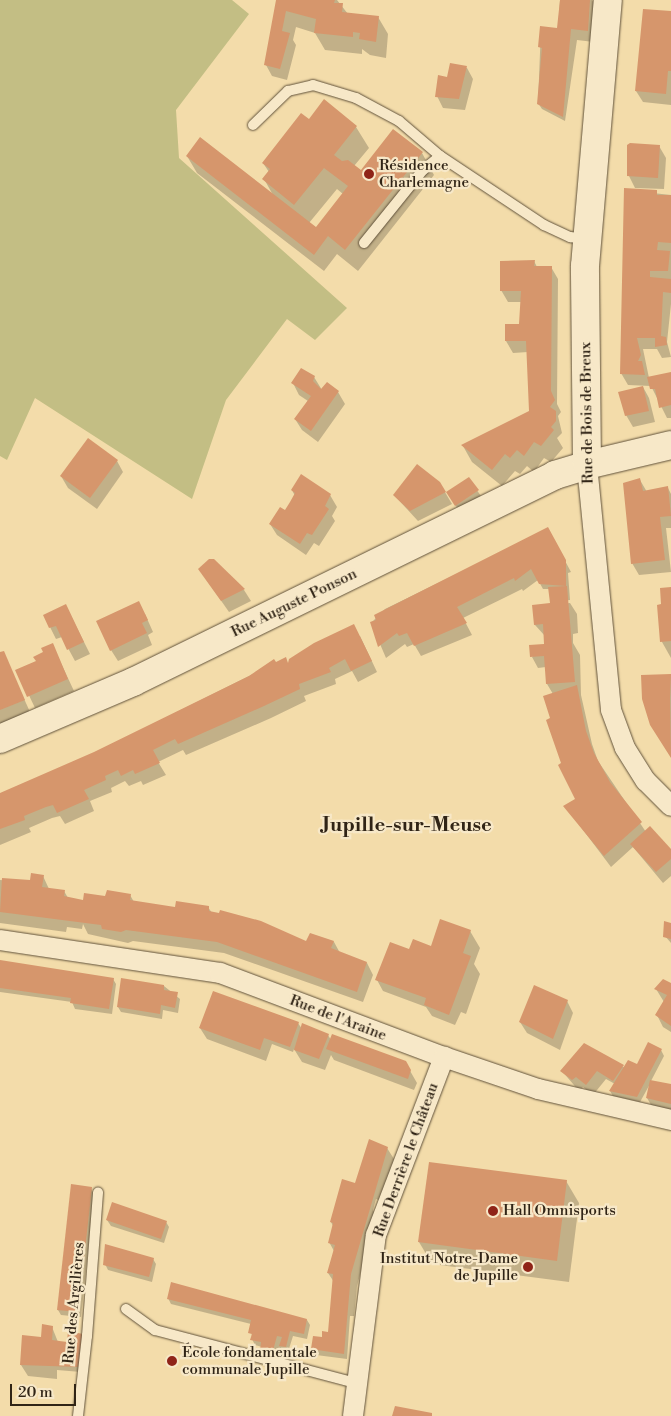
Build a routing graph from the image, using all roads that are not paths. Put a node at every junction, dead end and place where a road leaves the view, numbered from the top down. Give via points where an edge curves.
1 (608, 0) edge
2 (253, 126) dead end
3 (440, 156) junction
4 (586, 239) junction
5 (364, 243) dead end
6 (671, 445) edge
7 (587, 465) junction
8 (0, 739) edge
9 (671, 806) edge
10 (0, 940) edge
11 (444, 1058) junction
12 (671, 1120) edge
13 (98, 1192) dead end
14 (126, 1309) dead end
15 (356, 1383) junction
16 (78, 1416) edge
17 (353, 1416) edge

1 - 4 street, Rue de Bois de Breux
2 - 3 lane via 288,91 313,85 356,98 399,121
3 - 4 lane via 544,225 570,237
3 - 5 lane via 423,170
4 - 7 street, Rue de Bois de Breux
6 - 7 street, Rue Auguste Ponson
7 - 8 street, Rue Auguste Ponson via 555,476 133,682
7 - 9 street, Rue de Bois de Breux via 611,710 625,748 646,781
10 - 11 street, Rue de l'Araine via 220,973
11 - 12 street, Rue de l'Araine via 538,1089
11 - 15 street, Rue Derrière le Château via 376,1235
13 - 16 lane, Rue des Argilières
14 - 15 lane via 155,1330
15 - 17 street, Rue Derrière le Château

